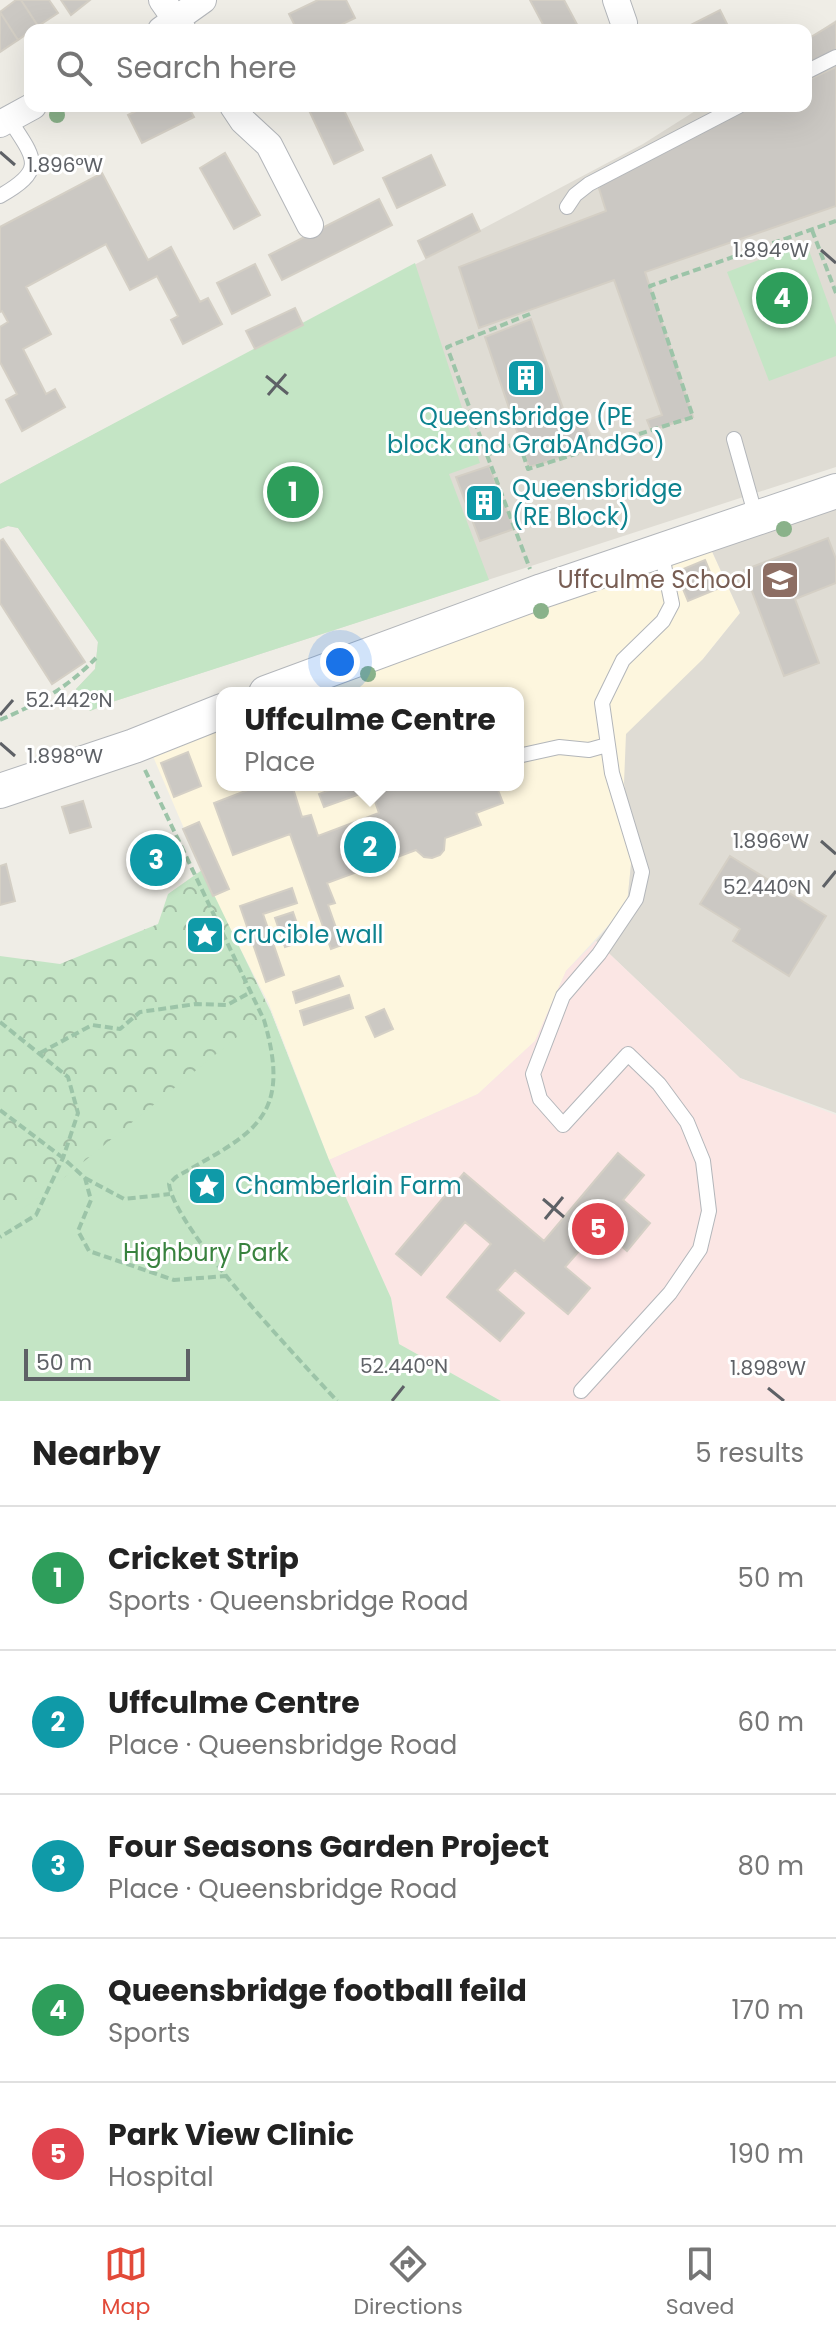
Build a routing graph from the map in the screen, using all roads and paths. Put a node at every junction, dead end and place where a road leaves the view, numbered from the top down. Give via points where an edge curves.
1 (203, 0) edge
2 (170, 20) edge
3 (836, 57) edge
4 (812, 69) edge
5 (24, 111) edge
6 (237, 112) edge
7 (727, 112) edge
8 (5, 122) edge
9 (0, 196) edge
10 (567, 207) dead end
11 (836, 221) edge
12 (310, 225) dead end
13 (812, 230) junction
14 (836, 293) edge
15 (530, 314) dead end
16 (734, 439) dead end
17 (487, 455) junction
18 (836, 491) edge
19 (756, 518) junction
20 (661, 551) junction
21 (542, 591) junction
22 (96, 658) dead end
23 (282, 687) edge
24 (216, 713) edge
25 (0, 720) edge
26 (607, 745) junction
27 (134, 746) junction
28 (524, 755) edge
29 (0, 791) edge
30 (251, 992) junction
31 (0, 1022) edge
32 (39, 1054) junction
33 (0, 1110) edge
34 (63, 1158) junction
35 (85, 1178) junction
36 (170, 1194) junction
37 (0, 1237) edge
38 (227, 1276) junction
39 (581, 1391) dead end
40 (337, 1401) edge

1 - 2 street
3 - 4 lane
5 - 8 street
6 - 12 street via 269,145
7 - 10 lane via 589,184
8 - 9 lane via 32,157 33,167 22,183
11 - 13 path
13 - 14 path
13 - 17 path via 650,286 693,417 528,469 519,442
15 - 17 path via 447,347
16 - 19 lane
17 - 21 path
18 - 19 street
19 - 20 street
20 - 21 street
20 - 26 lane via 672,604 663,621 623,660 611,682 602,703
21 - 23 street
22 - 25 path via 75,681 41,703
24 - 27 street
26 - 28 lane
26 - 39 lane via 642,872 636,899 563,996 533,1074 540,1099 563,1125 628,1054 687,1122 703,1161 709,1211 700,1249 670,1293
27 - 29 street
27 - 30 path
30 - 32 path via 227,1005 140,1012 120,1029 92,1025
30 - 36 path via 274,1052 271,1095 243,1139 176,1177 169,1184
31 - 32 path
32 - 34 path via 68,1077 78,1113
33 - 34 path
34 - 35 path
34 - 37 path via 36,1215
35 - 36 path via 124,1199
35 - 38 path via 91,1200 78,1231 89,1251 174,1280
36 - 38 path
38 - 40 path

